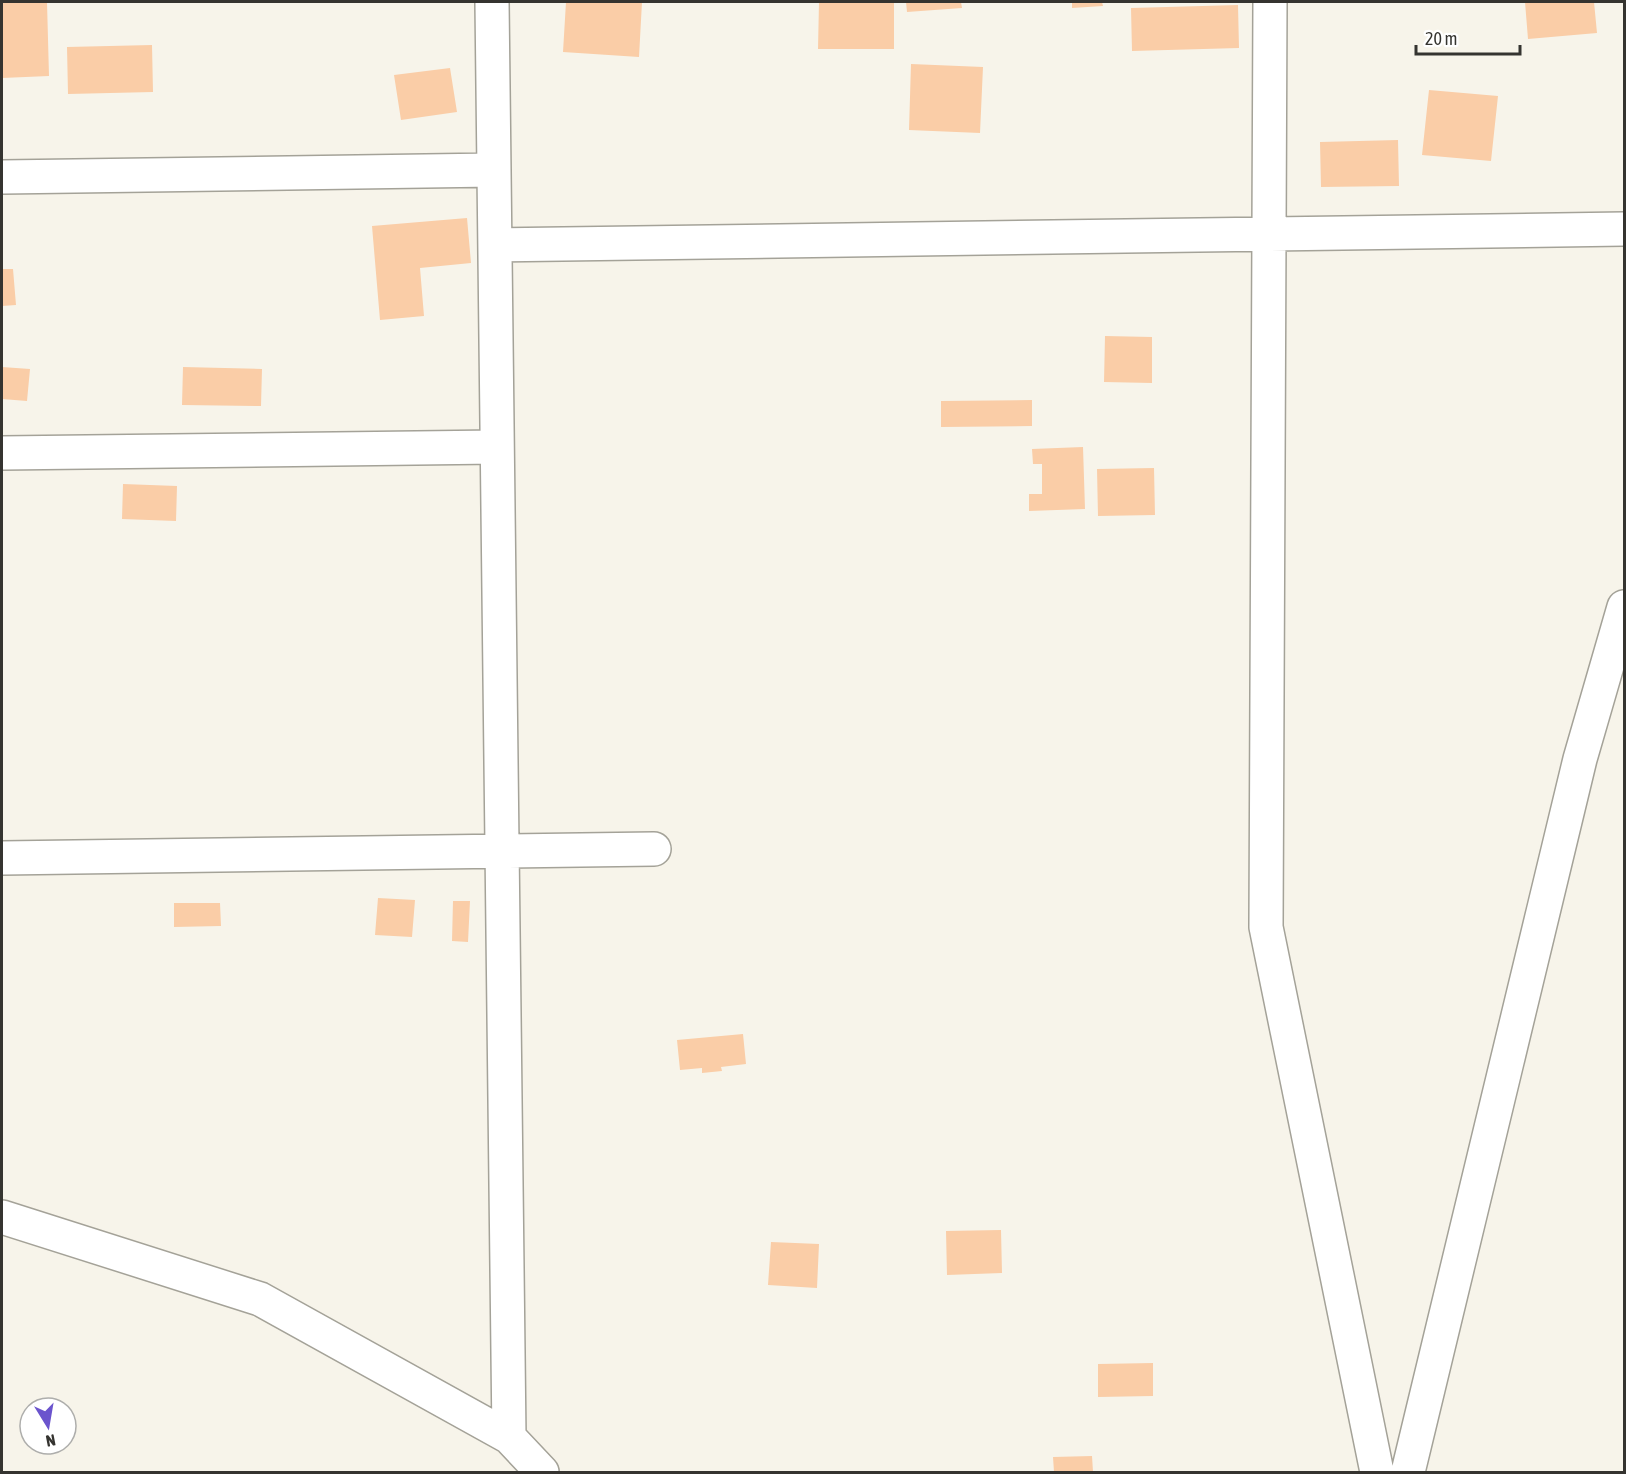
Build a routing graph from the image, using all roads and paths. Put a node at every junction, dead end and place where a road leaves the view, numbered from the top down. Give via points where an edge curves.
1 (492, 2) edge
2 (1270, 2) edge
3 (494, 170) junction
4 (2, 177) edge
5 (1624, 230) edge
6 (1269, 234) junction
7 (495, 245) junction
8 (497, 447) junction
9 (2, 453) edge
10 (1624, 607) edge
11 (654, 849) dead end
12 (502, 851) junction
13 (2, 858) edge
14 (2, 1217) edge
15 (509, 1437) junction
16 (542, 1473) edge
17 (1377, 1473) edge
18 (1408, 1473) edge

1 - 3 street
2 - 6 street
3 - 4 street
3 - 7 street
5 - 6 street
6 - 7 street
6 - 17 street via 1266,927
7 - 8 street
8 - 9 street
8 - 12 street
10 - 18 street via 1580,759
11 - 12 street
12 - 13 street
12 - 15 street
14 - 15 street via 260,1299
15 - 16 street

